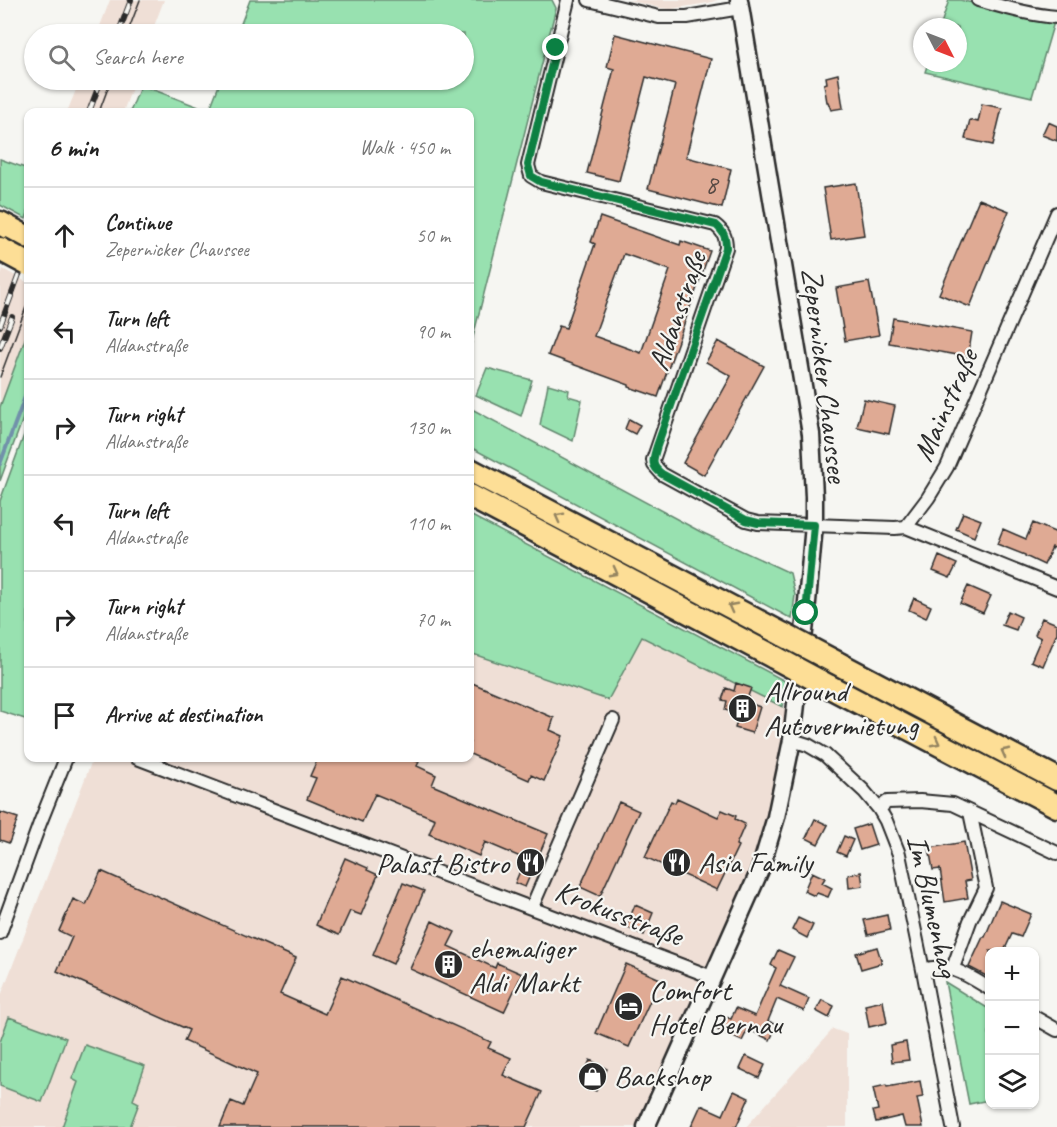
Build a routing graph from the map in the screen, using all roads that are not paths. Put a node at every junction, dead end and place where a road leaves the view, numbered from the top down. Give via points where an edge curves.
1 (568, 0) edge
2 (589, 0) edge
3 (978, 0) edge
4 (740, 4) edge
5 (1057, 16) edge
6 (1057, 213) edge
7 (2, 224) edge
8 (24, 236) edge
9 (0, 249) edge
10 (24, 262) edge
11 (474, 472) edge
12 (474, 498) edge
13 (814, 525) junction
14 (906, 527) junction
15 (1057, 588) edge
16 (613, 720) dead end
17 (792, 741) junction
18 (64, 762) edge
19 (148, 762) edge
20 (1057, 779) edge
21 (1057, 806) edge
22 (879, 809) junction
23 (970, 812) junction
24 (1057, 853) edge
25 (532, 908) junction
26 (0, 933) edge
27 (952, 968) junction
28 (923, 970) junction
29 (712, 977) junction
30 (985, 986) edge
31 (1039, 1019) edge
32 (1057, 1030) edge
33 (646, 1127) edge
34 (953, 1127) edge

1 - 13 street, Aldanstraße via 528,165 531,176 541,182 716,225 726,239 709,300 652,460 654,465 662,474 746,520
2 - 4 street via 659,17 687,17
3 - 5 street
4 - 13 main road, Zepernicker Chaussee via 811,434
6 - 14 street, Mainstraße via 946,467
7 - 8 highway
9 - 10 highway, bridge
20 -> 11 highway, bridge
12 -> 21 highway, bridge
13 - 14 street
13 - 17 main road, Zepernicker Chaussee
14 - 15 street
16 - 25 street
17 - 22 street, Im Blumenhag via 825,755
17 - 29 main road, Zepernicker Chaussee via 766,853
18 - 26 street
19 - 25 street, Krokusstraße
22 - 23 street via 887,802 920,801 953,804
22 - 28 street, Im Blumenhag via 899,854
23 - 24 street
23 - 27 street, Im Blumenhag via 986,888
25 - 29 street, Krokusstraße
27 - 28 street via 934,966
27 - 30 street
28 - 34 street, Im Blumenhag
29 - 33 main road, Zepernicker Chaussee
31 - 32 street

